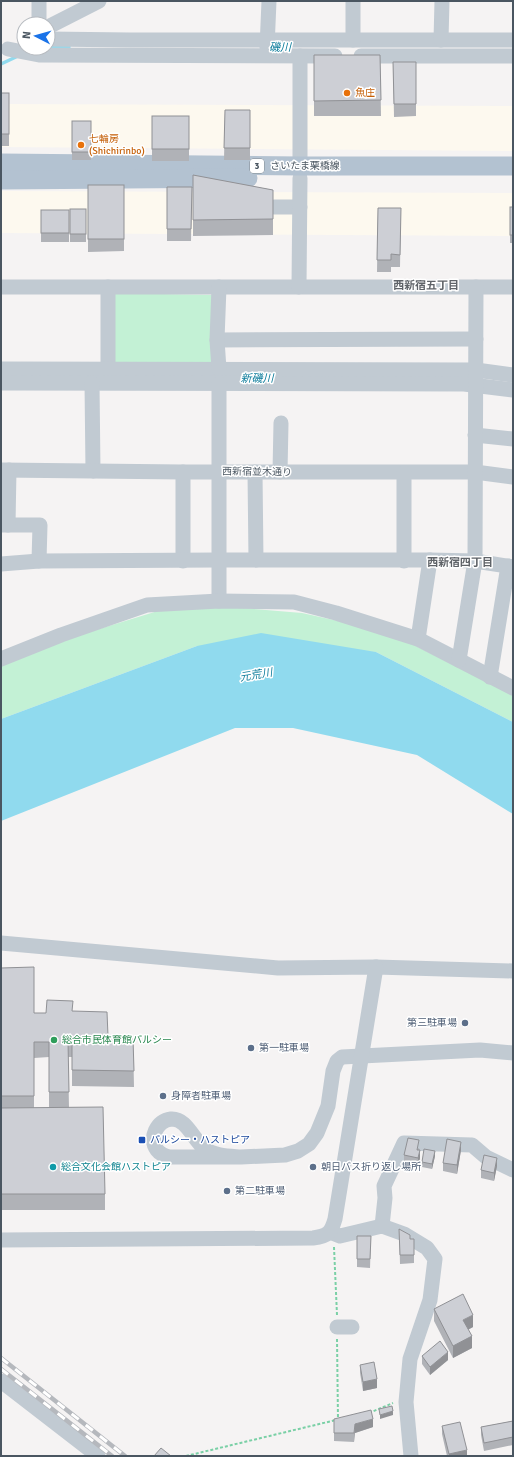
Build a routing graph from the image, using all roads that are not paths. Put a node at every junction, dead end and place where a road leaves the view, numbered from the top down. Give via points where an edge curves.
1 (39, 1) edge
2 (99, 1) edge
3 (269, 1) edge
4 (353, 1) edge
5 (442, 1) edge
6 (39, 16) edge
7 (56, 23) edge
8 (56, 39) edge
9 (268, 39) junction
10 (353, 40) junction
11 (441, 40) junction
12 (513, 40) edge
13 (16, 45) edge
14 (5, 50) edge
15 (266, 56) junction
16 (300, 56) junction
17 (513, 56) edge
18 (1, 163) edge
19 (513, 166) edge
20 (300, 172) junction
21 (513, 179) edge
22 (1, 180) edge
23 (274, 207) edge
24 (300, 207) junction
25 (1, 286) edge
26 (108, 287) junction
27 (219, 287) junction
28 (300, 287) junction
29 (476, 287) junction
30 (513, 288) edge
31 (476, 339) junction
32 (218, 340) junction
33 (1, 369) edge
34 (108, 369) junction
35 (476, 370) junction
36 (513, 375) edge
37 (219, 377) junction
38 (1, 383) edge
39 (92, 383) junction
40 (476, 385) junction
41 (513, 390) edge
42 (280, 423) dead end
43 (475, 435) junction
44 (513, 439) edge
45 (5, 470) edge
46 (93, 471) junction
47 (218, 471) junction
48 (183, 472) junction
49 (255, 472) junction
50 (280, 472) junction
51 (475, 472) junction
52 (404, 473) junction
53 (513, 477) edge
54 (4, 525) edge
55 (218, 560) junction
56 (256, 560) junction
57 (430, 560) junction
58 (39, 561) junction
59 (183, 561) junction
60 (404, 561) junction
61 (475, 561) junction
62 (1, 564) edge
63 (511, 566) edge
64 (219, 601) junction
65 (418, 639) junction
66 (1, 659) edge
67 (459, 660) junction
68 (490, 677) junction
69 (513, 688) edge
70 (1, 943) edge
71 (376, 967) junction
72 (513, 971) edge
73 (513, 1053) edge
74 (361, 1057) junction
75 (191, 1134) junction
76 (170, 1157) junction
77 (241, 1157) junction
78 (513, 1170) edge
79 (382, 1226) junction
80 (330, 1232) junction
81 (1, 1240) edge
82 (1, 1381) edge
83 (98, 1456) edge
84 (411, 1456) edge

1 - 6 street
2 - 7 street
3 - 9 street
4 - 10 street
5 - 11 street
8 - 9 street
9 - 10 street
9 - 15 street
10 - 11 street
11 - 12 street
13 - 14 street
14 - 15 street via 39,56
15 - 16 street
16 - 17 street
16 - 20 street
18 - 20 main road, さいたま栗橋線 / 3
19 - 20 main road, さいたま栗橋線 / 3
20 - 21 main road, さいたま栗橋線 / 3
20 - 22 main road, さいたま栗橋線 / 3 via 231,185
20 - 24 street
23 - 24 street
24 - 28 street
25 - 26 street
26 - 27 street
26 - 34 street
27 - 28 street
27 - 32 street
28 - 29 street
29 - 30 street
29 - 31 street
31 - 32 street
31 - 35 street
32 - 37 street
33 - 34 street
34 - 37 street
35 - 36 street
35 - 37 street
35 - 40 street
37 - 39 street
37 - 40 street
37 - 47 street
38 - 39 street
39 - 46 street
40 - 41 street
40 - 43 street
42 - 50 street
43 - 44 street
43 - 51 street
45 - 46 street, 西新宿並木通り
45 - 54 street
46 - 48 street, 西新宿並木通り
47 - 48 street, 西新宿並木通り
47 - 49 street, 西新宿並木通り
47 - 55 street
48 - 59 street
49 - 50 street, 西新宿並木通り
49 - 56 street
50 - 52 street, 西新宿並木通り
51 - 52 street, 西新宿並木通り
51 - 53 street, 西新宿並木通り
51 - 61 street
52 - 60 street
54 - 58 street via 40,525
55 - 56 street
55 - 59 street
55 - 64 street
56 - 60 street
57 - 60 street
57 - 61 street
57 - 65 street
58 - 59 street
58 - 62 street
61 - 63 street
61 - 67 street
63 - 68 street
64 - 65 street via 294,602
64 - 66 street via 147,605
65 - 67 street
67 - 68 street
68 - 69 street
70 - 71 street via 278,968
71 - 72 street
71 - 74 street
73 - 74 street via 480,1050
74 - 77 street via 342,1057 337,1061 328,1106 317,1133 309,1144 285,1155
74 - 80 street via 335,1219
75 - 76 street via 191,1143 186,1151 179,1156
75 - 76 street via 180,1121 172,1119 158,1126 153,1140 162,1155
75 - 77 street via 210,1152
76 - 77 street
78 - 79 street via 486,1157 472,1145 404,1143 384,1186
79 - 80 street via 340,1236
79 - 84 street via 404,1234 427,1248 435,1259 430,1300 410,1359 406,1402
80 - 81 street via 323,1237 313,1238
82 - 83 street

